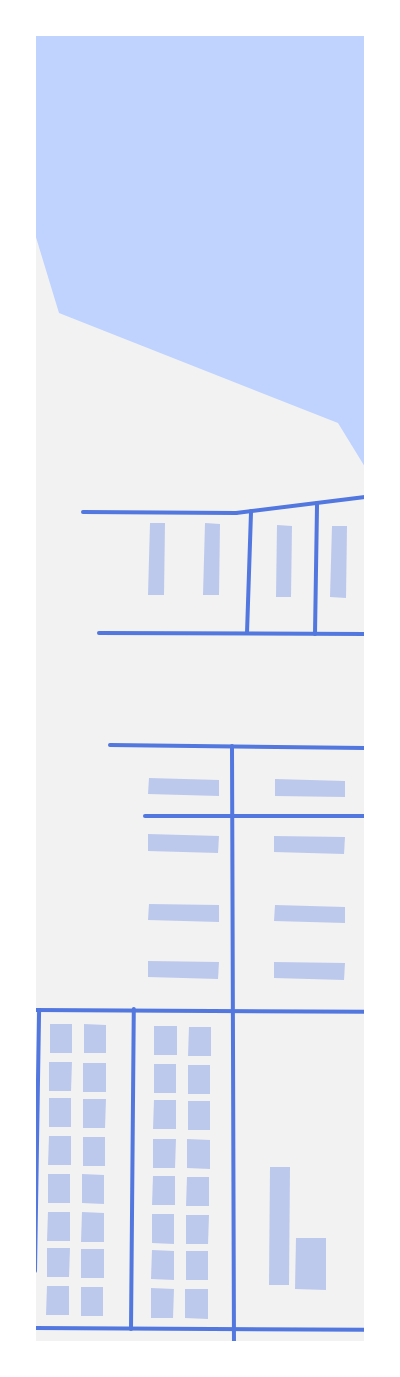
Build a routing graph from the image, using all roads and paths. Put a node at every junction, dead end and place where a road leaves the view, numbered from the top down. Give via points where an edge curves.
1 (365, 497) edge
2 (317, 503) junction
3 (251, 511) junction
4 (83, 512) dead end
5 (99, 633) dead end
6 (247, 633) junction
7 (315, 634) junction
8 (365, 634) edge
9 (110, 745) dead end
10 (232, 746) junction
11 (365, 748) edge
12 (233, 815) junction
13 (145, 816) dead end
14 (365, 816) edge
15 (134, 1009) junction
16 (37, 1010) edge
17 (234, 1011) junction
18 (365, 1012) edge
19 (35, 1271) edge
20 (35, 1328) edge
21 (234, 1328) junction
22 (131, 1329) junction
23 (365, 1330) edge
24 (234, 1342) edge

1 - 2 lane
2 - 3 lane
2 - 7 lane
3 - 4 lane
3 - 6 lane
5 - 6 lane
6 - 7 lane
7 - 8 lane
9 - 10 lane
10 - 11 lane
10 - 12 lane
12 - 13 lane
12 - 14 lane
12 - 17 lane
15 - 16 lane
15 - 17 lane
15 - 22 lane
16 - 19 lane
17 - 18 lane
17 - 21 lane
20 - 22 lane
21 - 22 lane
21 - 23 lane
21 - 24 lane

